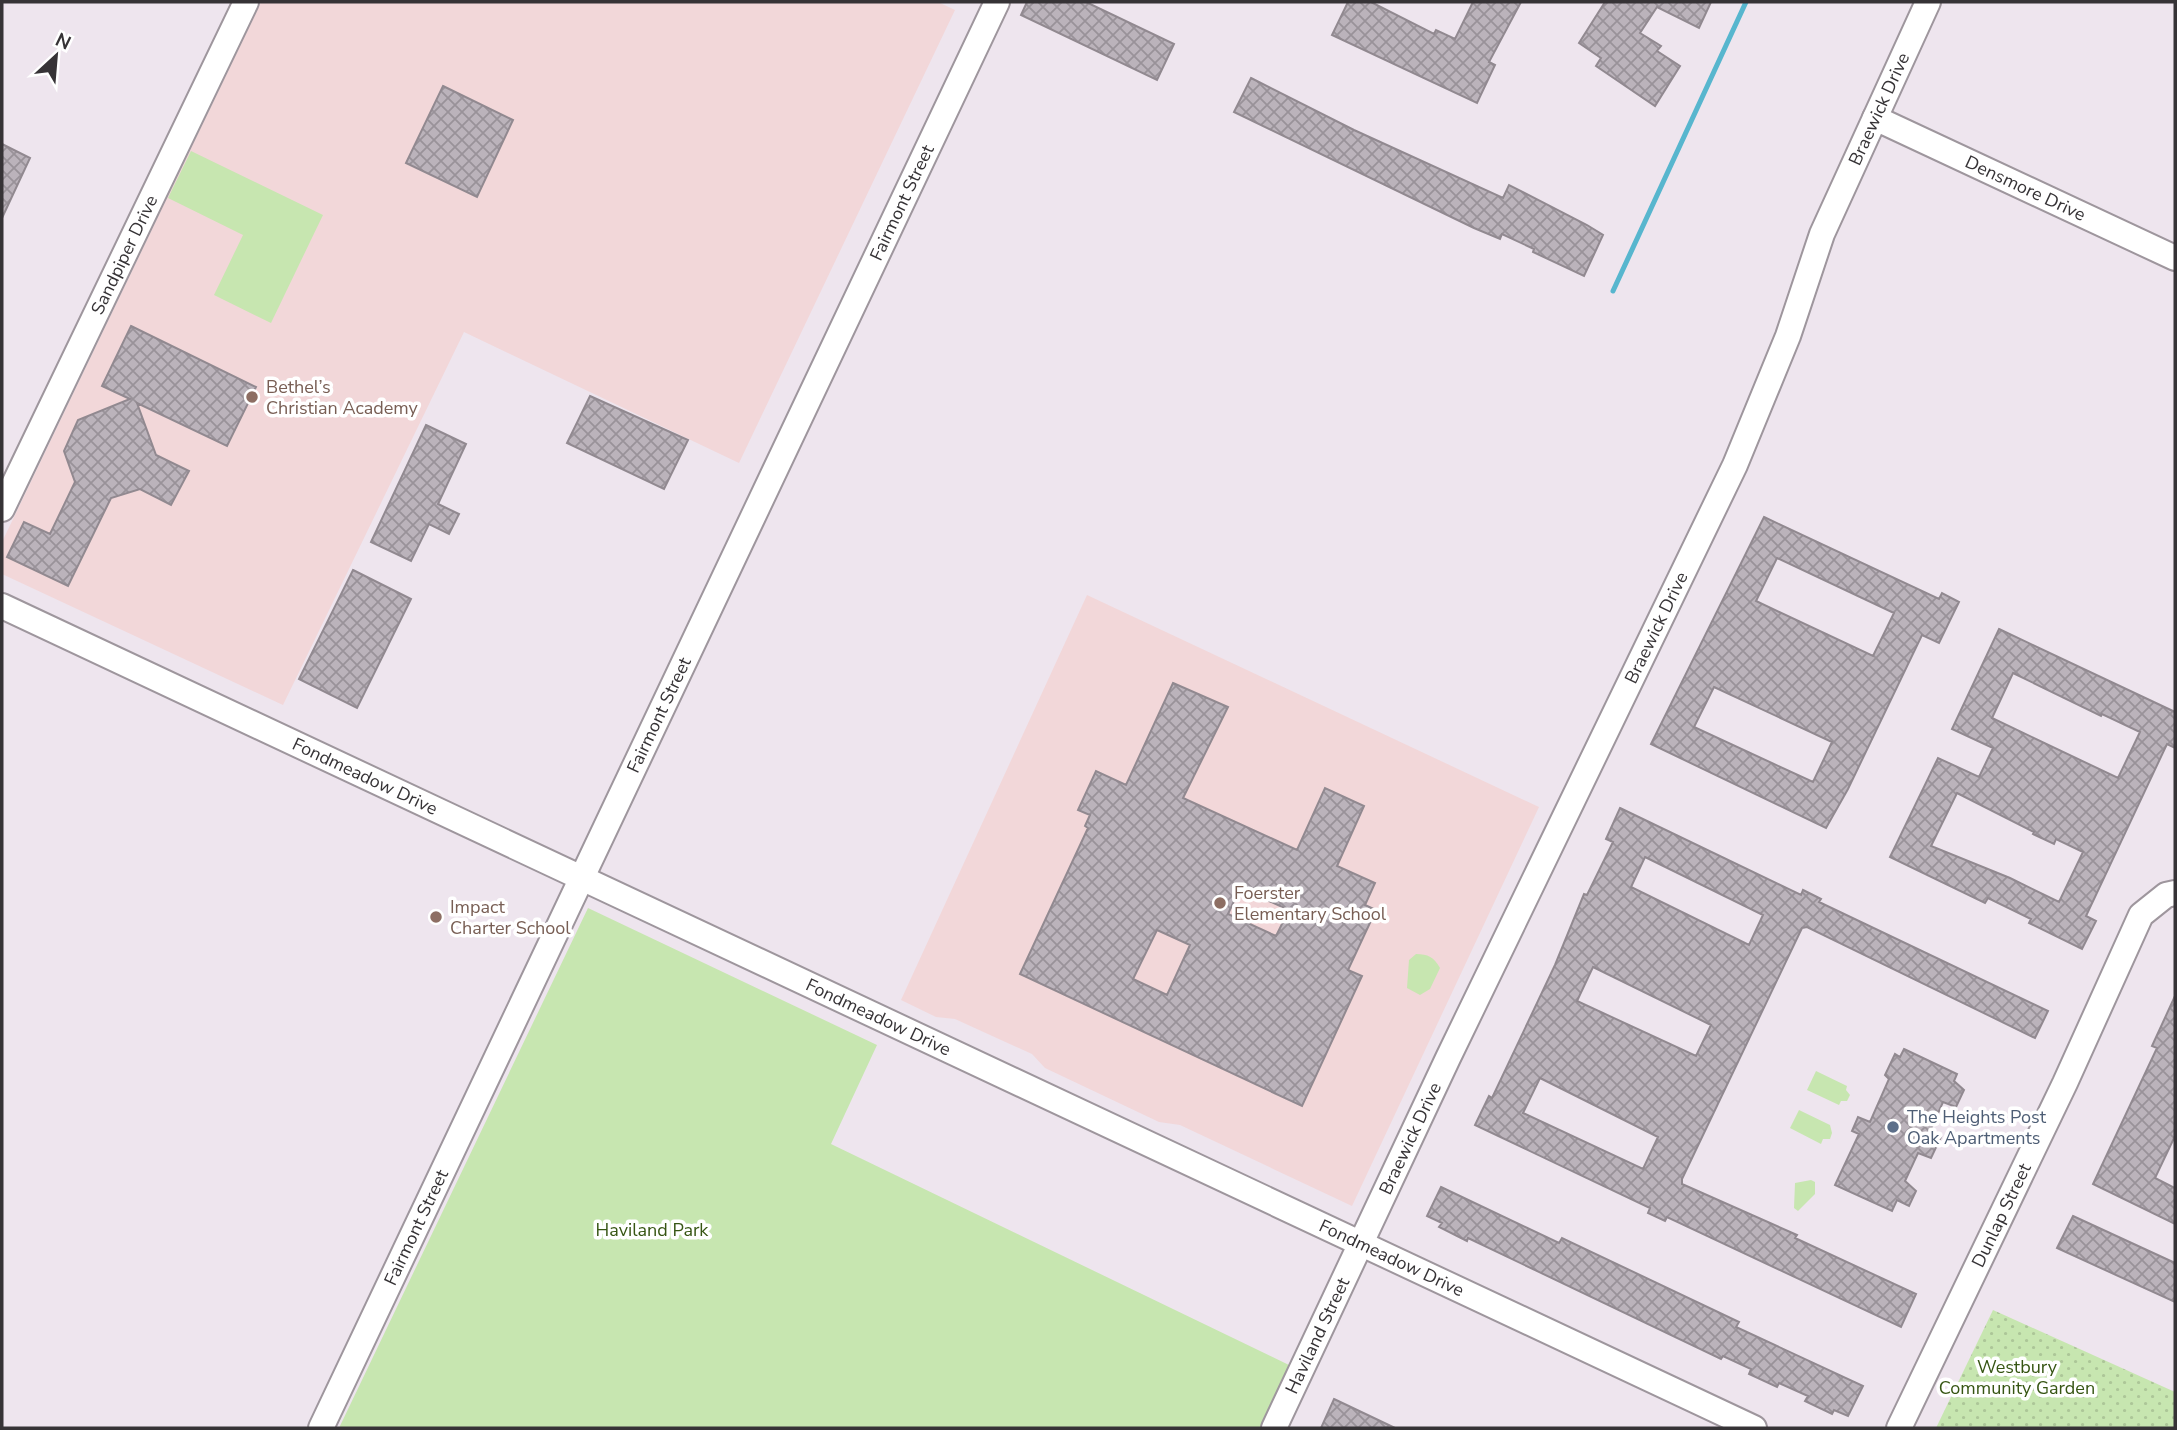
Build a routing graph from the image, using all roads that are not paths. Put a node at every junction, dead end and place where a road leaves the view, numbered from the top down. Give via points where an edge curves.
1 (246, 2) edge
2 (997, 2) edge
3 (1928, 2) edge
4 (1875, 118) junction
5 (2175, 258) edge
6 (2, 509) edge
7 (2, 606) edge
8 (581, 878) junction
9 (2170, 894) edge
10 (1361, 1245) junction
11 (321, 1428) edge
12 (1274, 1428) edge
13 (1754, 1428) edge
14 (1899, 1428) edge

1 - 6 street, Sandpiper Drive
2 - 8 street, Fairmont Street
3 - 4 street, Braewick Drive
4 - 5 street, Densmore Drive
4 - 10 street, Braewick Drive via 1822,234 1788,336 1735,465
7 - 8 street, Fondmeadow Drive
8 - 10 street, Fondmeadow Drive
8 - 11 street, Fairmont Street
9 - 14 street, Dunlap Street via 2141,915
10 - 12 street, Haviland Street
10 - 13 street, Fondmeadow Drive

